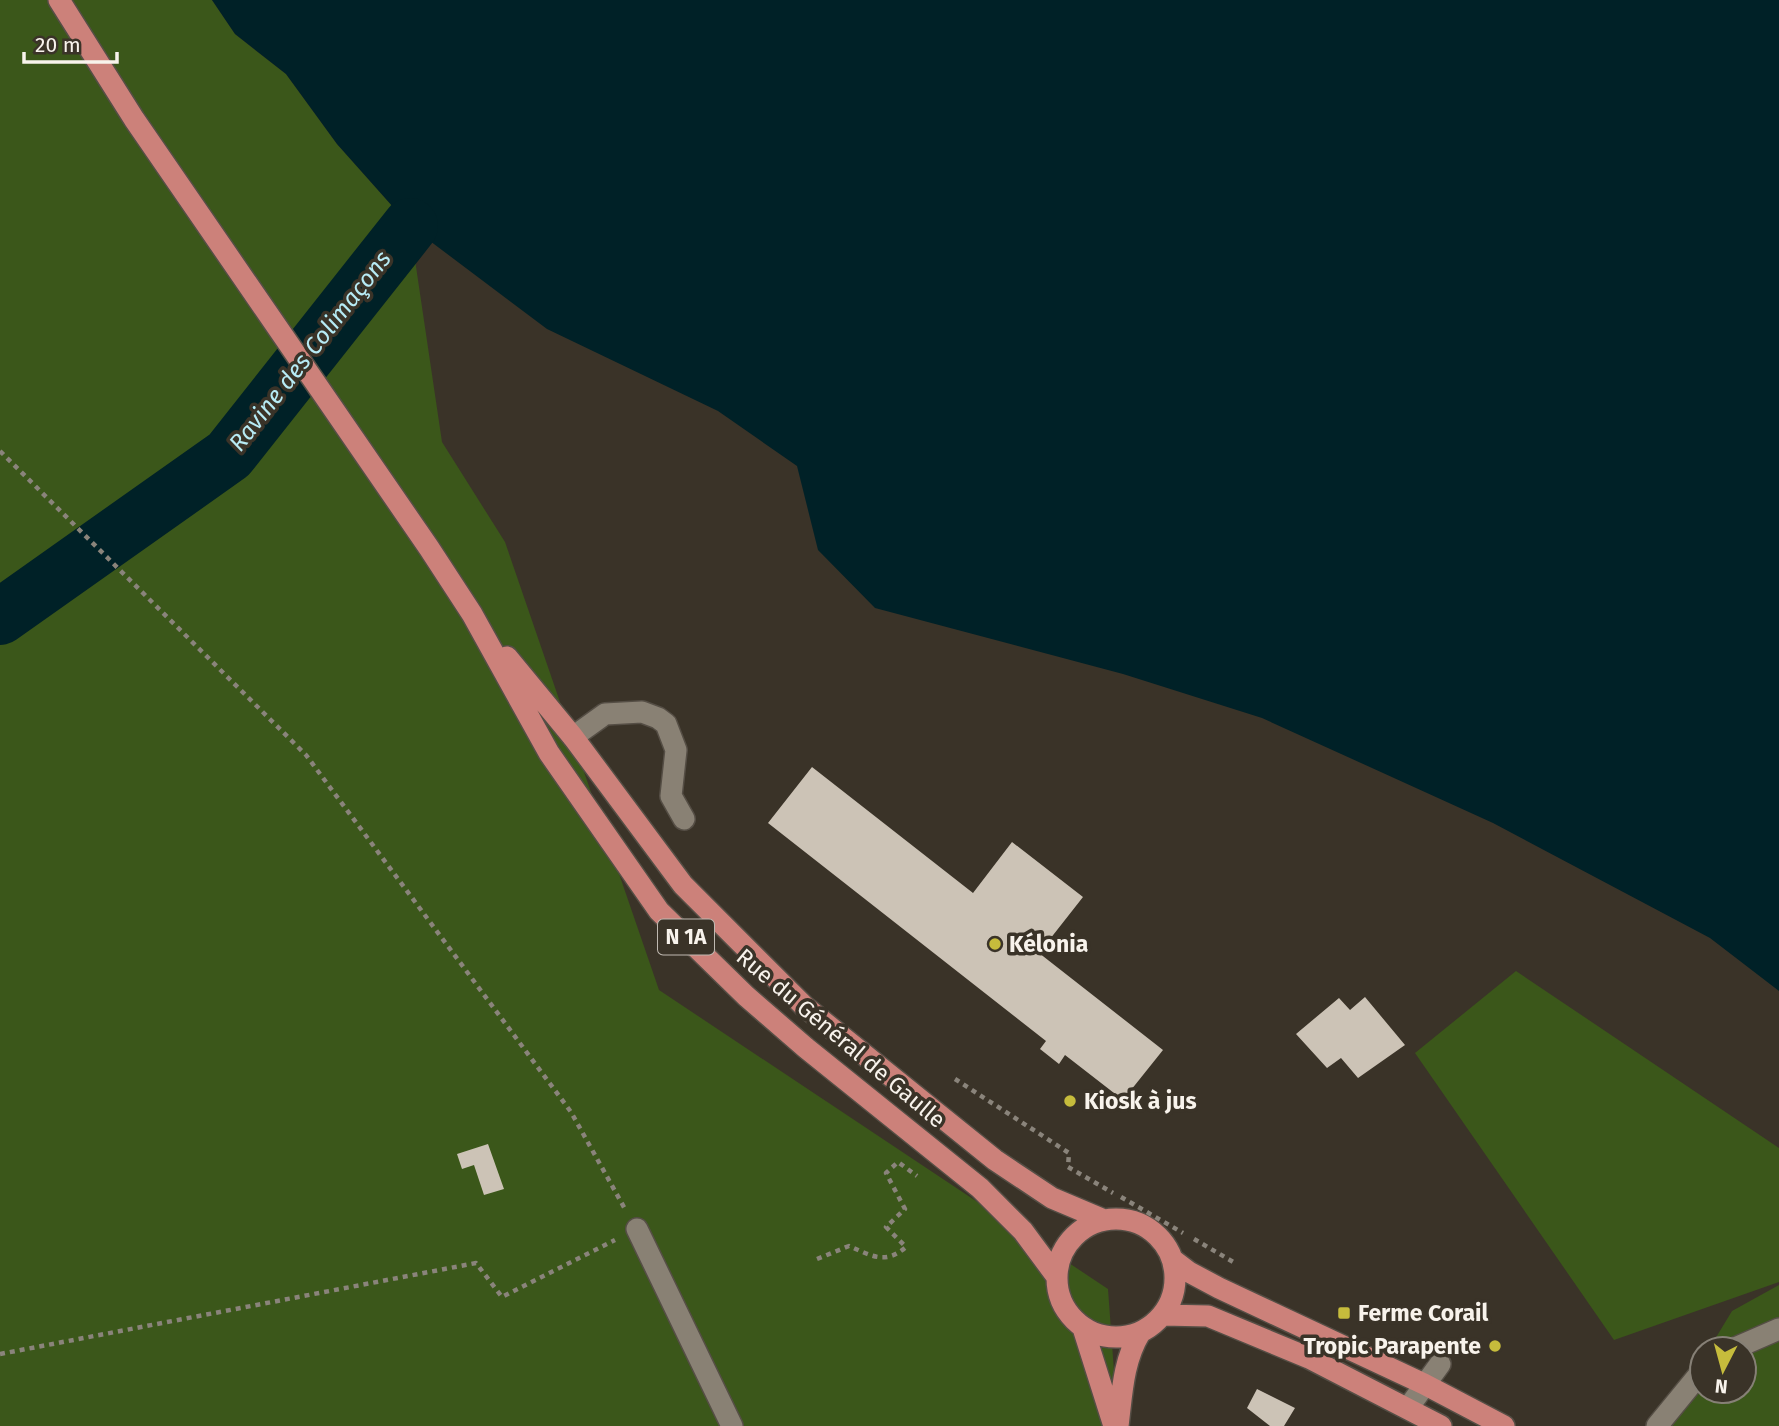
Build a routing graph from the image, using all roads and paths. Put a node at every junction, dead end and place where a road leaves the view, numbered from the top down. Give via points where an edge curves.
1 (59, 0) edge
2 (0, 451) edge
3 (472, 614) junction
4 (573, 737) junction
5 (549, 753) junction
6 (684, 819) dead end
7 (955, 1079) dead end
8 (917, 1176) dead end
9 (1104, 1220) junction
10 (636, 1229) junction
11 (817, 1259) dead end
12 (1172, 1259) junction
13 (1235, 1263) dead end
14 (1057, 1277) junction
15 (1163, 1315) junction
16 (1083, 1328) junction
17 (1779, 1329) edge
18 (1140, 1333) junction
19 (1758, 1338) edge
20 (0, 1354) edge
21 (1440, 1364) dead end
22 (1424, 1384) junction
23 (1688, 1388) edge
24 (1408, 1408) junction
25 (732, 1426) edge
26 (1116, 1426) edge
27 (1441, 1426) edge
28 (1504, 1426) edge
29 (1657, 1426) edge

1 - 3 main road, Rue du Général de Gaulle / N 1A via 134,119
2 - 10 path via 306,755 571,1112
3 - 4 main road, Rue du Général de Gaulle / N 1A
3 - 5 main road, Rue du Général de Gaulle / N 1A
4 - 5 main road
4 - 6 lane via 605,714 642,712 666,724 676,750 671,796
4 - 9 main road, Rue du Général de Gaulle / N 1A via 683,885 804,1006 995,1160 1052,1198
5 - 14 main road, Rue du Général de Gaulle / N 1A via 659,911 806,1048 980,1188 1023,1231
7 - 13 path via 1069,1153 1068,1167
8 - 11 path via 898,1162 886,1173 905,1209 887,1227 906,1247 896,1256 879,1259 849,1246
9 - 12 main road via 1142,1225 1158,1236
9 - 14 main road via 1070,1240
10 - 20 path via 502,1297 477,1263
10 - 25 lane
12 - 15 main road via 1175,1289
12 - 22 main road via 1219,1288
14 - 16 main road via 1068,1314
15 - 18 main road
15 - 24 main road via 1208,1316 1309,1358
16 - 18 main road via 1101,1336
16 - 26 main road
17 - 19 lane
18 - 26 main road via 1131,1348
21 - 22 lane
22 - 24 lane
22 - 28 main road
23 - 29 lane
24 - 27 main road

